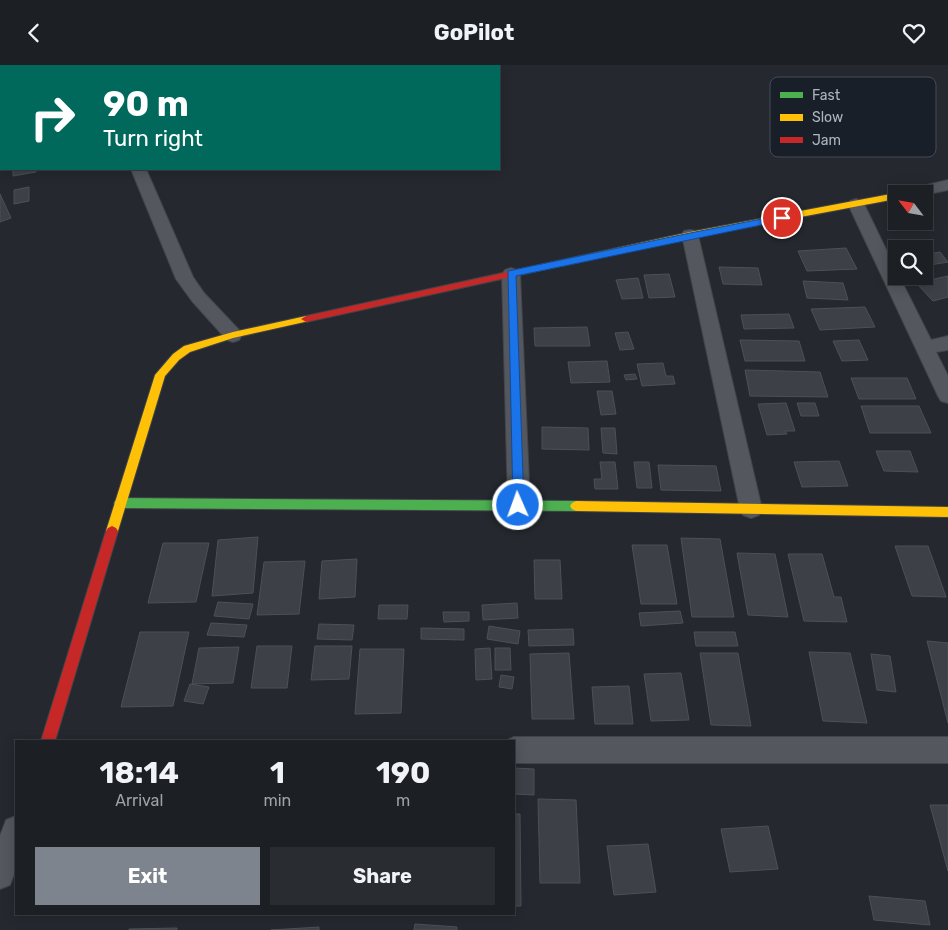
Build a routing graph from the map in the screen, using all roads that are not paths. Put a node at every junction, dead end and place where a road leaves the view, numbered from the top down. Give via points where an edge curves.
1 (138, 170) edge
2 (948, 185) edge
3 (933, 188) edge
4 (888, 198) edge
5 (856, 204) junction
6 (690, 235) junction
7 (511, 274) junction
8 (233, 335) junction
9 (948, 343) edge
10 (926, 348) junction
11 (948, 396) edge
12 (120, 503) junction
13 (518, 505) junction
14 (751, 509) junction
15 (948, 512) edge
16 (48, 740) edge
17 (515, 750) edge
18 (948, 750) edge
19 (15, 833) edge
20 (0, 875) edge

1 - 8 street via 185,279
2 - 3 street
4 - 5 street
5 - 6 street
5 - 10 street
6 - 7 street
6 - 14 street
7 - 8 street
7 - 13 street
8 - 12 street via 187,349 160,375
9 - 10 street
10 - 11 street
12 - 13 street
12 - 16 street
13 - 14 street
14 - 15 street
17 - 18 street
19 - 20 street

